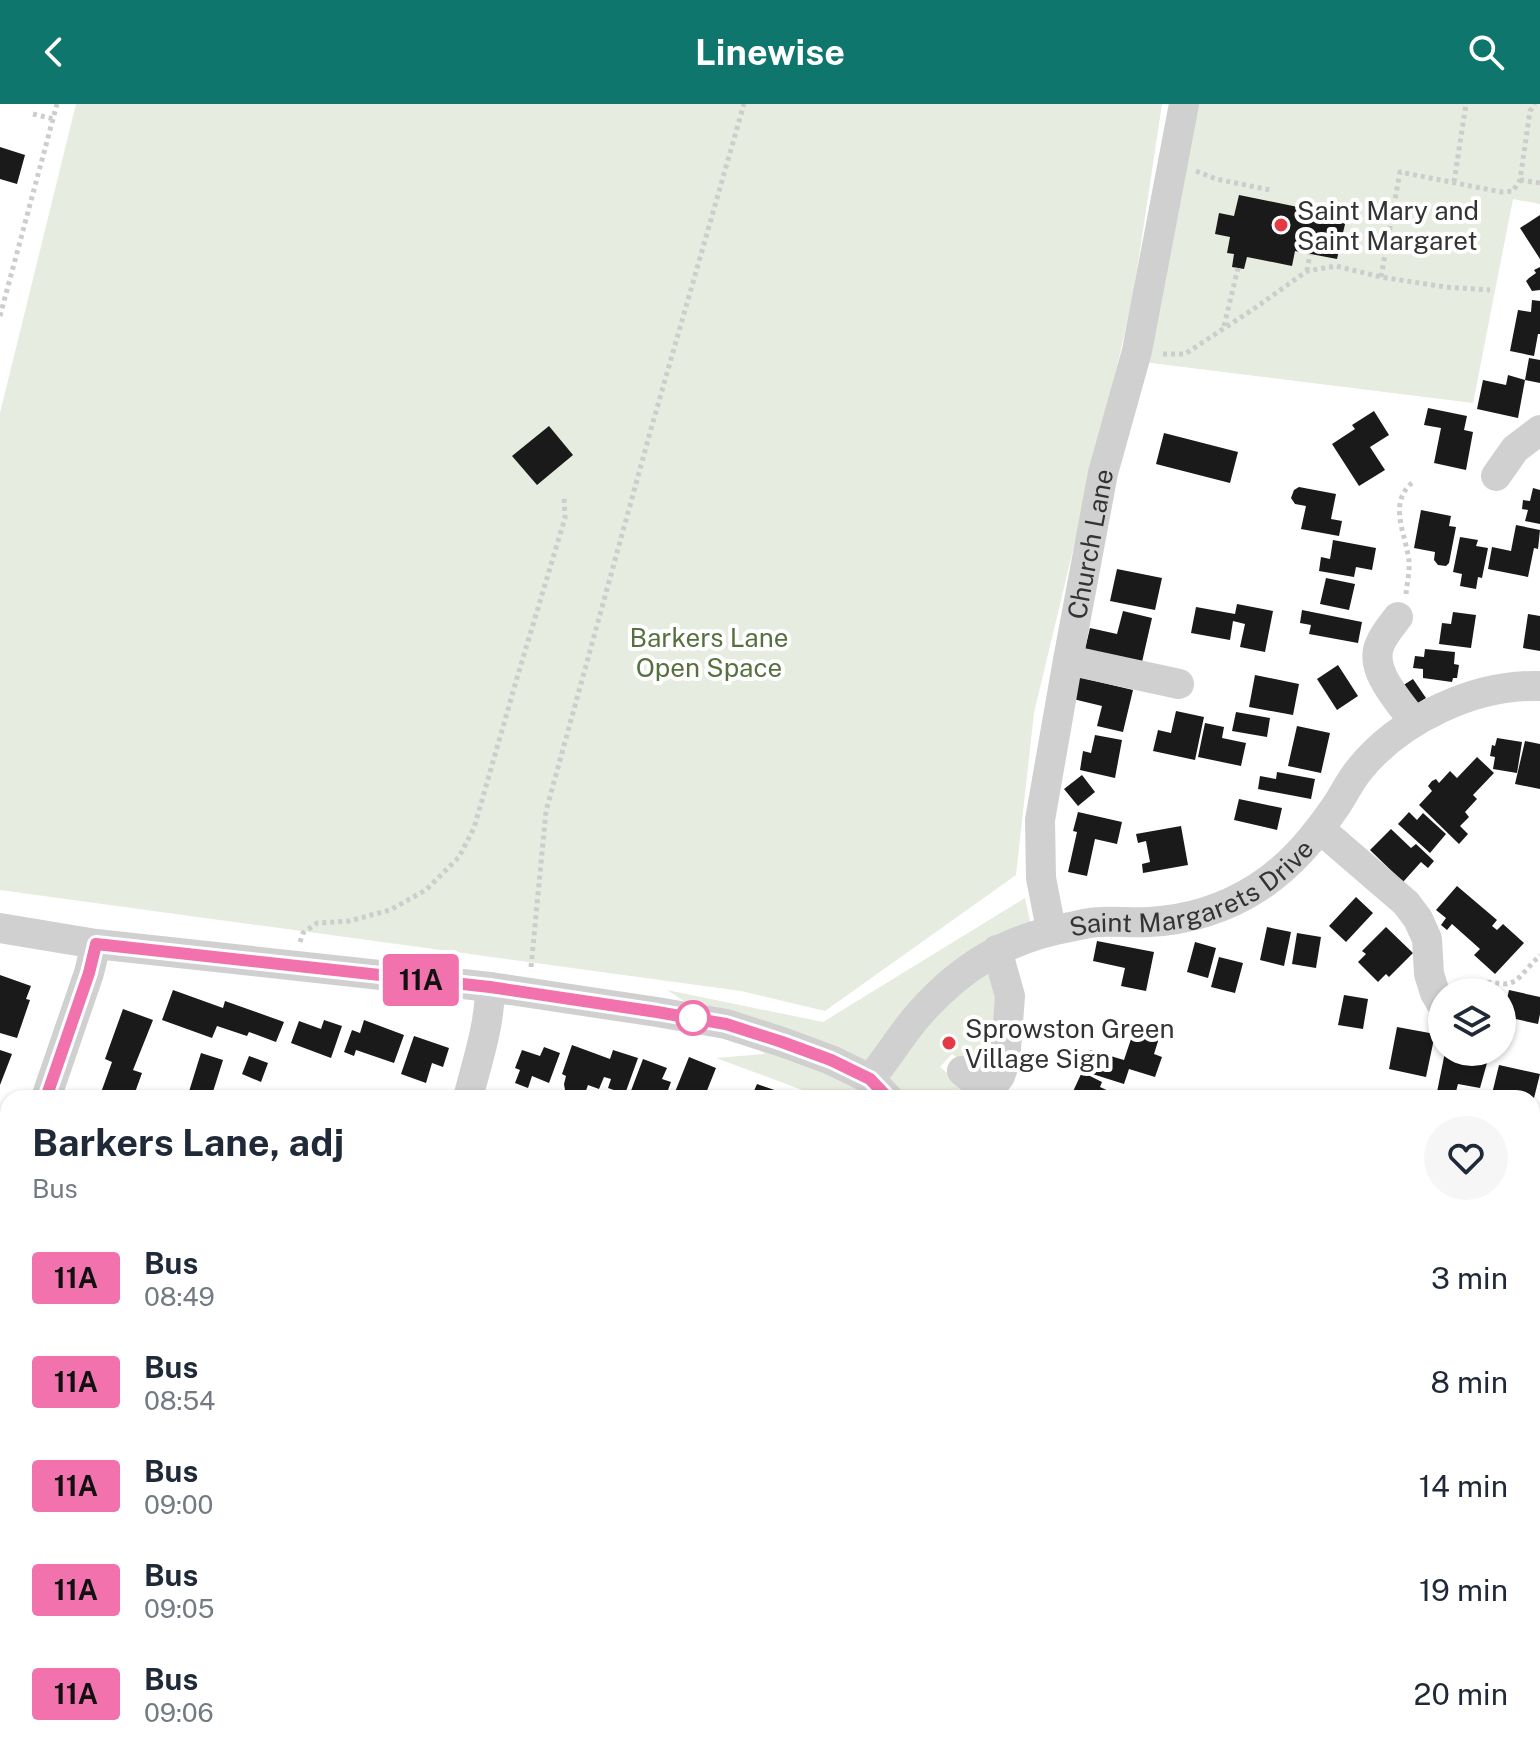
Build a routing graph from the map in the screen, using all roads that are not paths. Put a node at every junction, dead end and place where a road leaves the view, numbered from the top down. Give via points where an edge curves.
1 (1184, 104) edge
2 (1540, 430) edge
3 (1496, 476) dead end
4 (1398, 617) road end
5 (1068, 660) junction
6 (1179, 684) dead end
7 (1540, 686) edge
8 (1414, 722) junction
9 (1320, 829) junction
10 (0, 928) edge
11 (1053, 930) junction
12 (96, 944) junction
13 (997, 950) junction
14 (1431, 978) edge
15 (490, 987) junction
16 (962, 1071) dead end
17 (879, 1089) edge
18 (49, 1090) edge
19 (470, 1090) edge
20 (981, 1090) edge
21 (990, 1090) edge

1 - 5 street, Church Lane via 1137,351 1103,473
2 - 3 street via 1515,449
4 - 8 street via 1377,658 1381,674
5 - 6 street
5 - 11 street, Church Lane via 1040,820 1041,878
7 - 8 street, Saint Margarets Drive via 1492,690
8 - 9 street, Saint Margarets Drive via 1359,770
9 - 11 street, Saint Margarets Drive via 1287,866 1221,907 1183,918 1098,921
9 - 14 street, Saint Margarets Drive via 1418,919 1427,939
10 - 12 street
11 - 13 street
12 - 15 street
12 - 18 street
13 - 17 street via 969,967 919,1014 885,1062
13 - 21 street via 1010,996 1005,1062
15 - 17 street via 726,1024 831,1060
15 - 19 street
16 - 20 street

